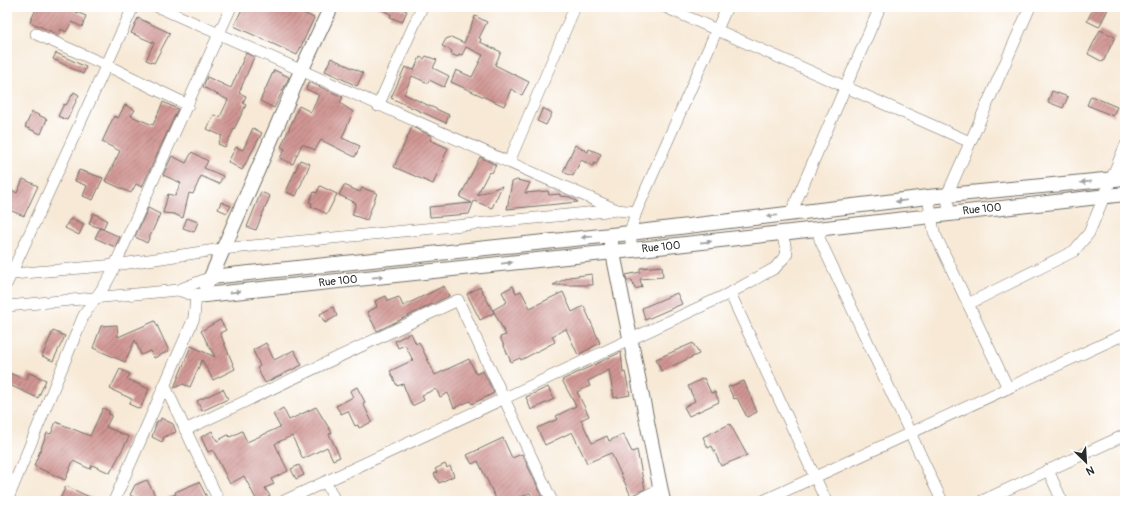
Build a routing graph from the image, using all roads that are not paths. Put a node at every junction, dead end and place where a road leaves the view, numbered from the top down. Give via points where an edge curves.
1 (133, 7) edge
2 (158, 7) edge
3 (231, 7) edge
4 (331, 7) edge
5 (422, 7) edge
6 (575, 7) edge
7 (665, 7) edge
8 (727, 7) edge
9 (880, 7) edge
10 (1030, 7) edge
11 (717, 30) junction
12 (36, 34) dead end
13 (219, 34) junction
14 (106, 65) junction
15 (301, 71) junction
16 (845, 87) junction
17 (188, 105) junction
18 (378, 106) junction
19 (970, 142) junction
20 (1125, 146) edge
21 (509, 162) junction
22 (1125, 178) edge
23 (1111, 179) junction
24 (1125, 194) edge
25 (947, 195) junction
26 (1104, 196) junction
27 (928, 197) junction
28 (617, 210) junction
29 (636, 212) junction
30 (949, 213) junction
31 (791, 214) junction
32 (930, 215) junction
33 (818, 229) junction
34 (630, 233) junction
35 (782, 233) junction
36 (609, 235) junction
37 (222, 248) junction
38 (632, 250) junction
39 (612, 252) junction
40 (115, 265) junction
41 (211, 278) junction
42 (10, 279) edge
43 (178, 290) junction
44 (730, 293) junction
45 (196, 296) junction
46 (94, 299) junction
47 (968, 304) junction
48 (7, 306) edge
49 (1125, 334) edge
50 (630, 339) junction
51 (164, 386) junction
52 (1008, 388) junction
53 (504, 398) junction
54 (185, 430) junction
55 (911, 433) junction
56 (1125, 435) edge
57 (1048, 470) junction
58 (815, 478) junction
59 (326, 482) junction
60 (661, 495) edge
61 (7, 501) edge
62 (114, 501) edge
63 (219, 501) edge
64 (284, 501) edge
65 (335, 501) edge
66 (552, 501) edge
67 (635, 501) edge
68 (763, 501) edge
69 (826, 501) edge
70 (942, 501) edge
71 (982, 501) edge
72 (1062, 501) edge

1 - 14 street
2 - 13 street
3 - 13 street
4 - 15 street
5 - 18 street
6 - 21 street
7 - 11 street
8 - 11 street
9 - 16 street
10 - 19 street
11 - 16 street
11 - 29 street
12 - 14 street
13 - 15 street
13 - 17 street
14 - 17 street
14 - 42 street
15 - 18 street
15 - 37 street
16 - 19 street
16 - 31 street
17 - 40 street
18 - 21 street
19 - 25 street
20 - 23 street
21 - 28 street
22 - 23 street
23 -> 25 street
23 - 26 street
24 - 26 street, Rue 100
25 - 27 street
25 - 30 street
26 - 30 street, Rue 100
26 - 47 street via 1089,232 1074,251
27 -> 31 street
27 - 32 street
28 - 29 street
28 - 37 street
29 - 34 street
30 - 32 street, Rue 100
31 -> 34 street
32 - 33 street, Rue 100
32 - 47 street via 934,232
33 - 35 street, Rue 100
33 - 55 street via 820,240
34 - 36 street
34 - 38 street
38 -> 35 street, Rue 100
35 - 44 street via 787,254 775,268
36 - 39 street
36 -> 41 street
37 - 40 street
37 - 41 street
38 - 39 street, Rue 100
45 -> 39 street, Rue 100
39 - 50 street
40 - 42 street
40 - 46 street via 111,278
41 - 43 street
41 - 45 street
43 - 45 street
43 - 46 street
44 - 50 street
44 - 58 street
45 - 51 street via 194,318
46 - 48 street
46 - 61 street via 83,317
47 - 52 street
49 - 52 street
50 - 53 street
50 - 60 street
51 - 54 street
51 - 62 street
52 - 55 street
53 - 54 street via 458,300
53 - 59 street
53 - 66 street
54 - 63 street
55 - 58 street
55 - 70 street
56 - 57 street
57 - 71 street
57 - 72 street
58 - 68 street
58 - 69 street
59 - 64 street
59 - 65 street
60 - 67 street

